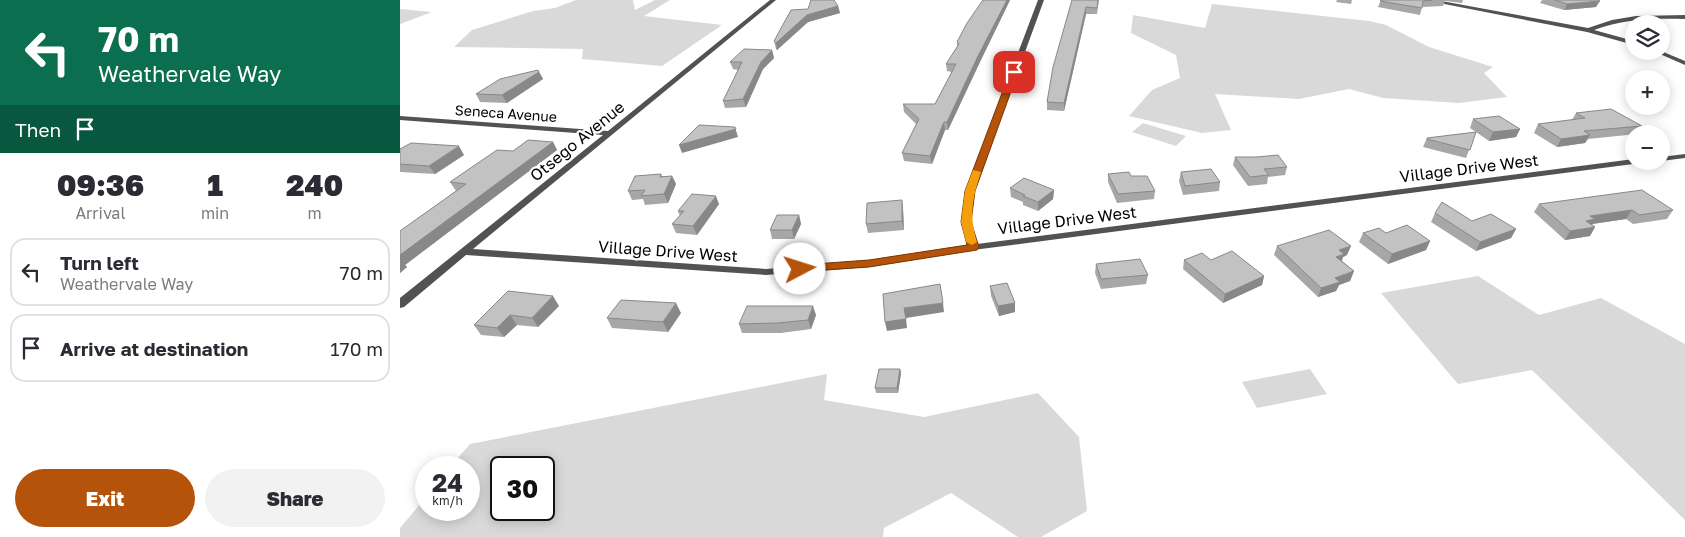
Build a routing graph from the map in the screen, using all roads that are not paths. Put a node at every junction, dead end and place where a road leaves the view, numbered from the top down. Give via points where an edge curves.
1 (772, 0) edge
2 (1041, 0) edge
3 (1427, 0) edge
4 (1685, 16) edge
5 (1588, 30) junction
6 (1625, 40) edge
7 (1670, 57) edge
8 (1685, 63) edge
9 (400, 118) edge
10 (610, 133) junction
11 (1685, 156) edge
12 (1670, 158) edge
13 (1625, 163) edge
14 (973, 247) junction
15 (465, 252) junction
16 (400, 304) edge

1 - 10 street, Otsego Avenue
2 - 14 street via 970,191 966,222
3 - 5 street
4 - 5 street via 1610,21
5 - 6 street
7 - 8 street
9 - 10 street, Seneca Avenue
10 - 15 street, Otsego Avenue
11 - 12 street
13 - 14 street, Village Drive West
14 - 15 street, Village Drive West via 869,264 766,272
15 - 16 street, Otsego Avenue

